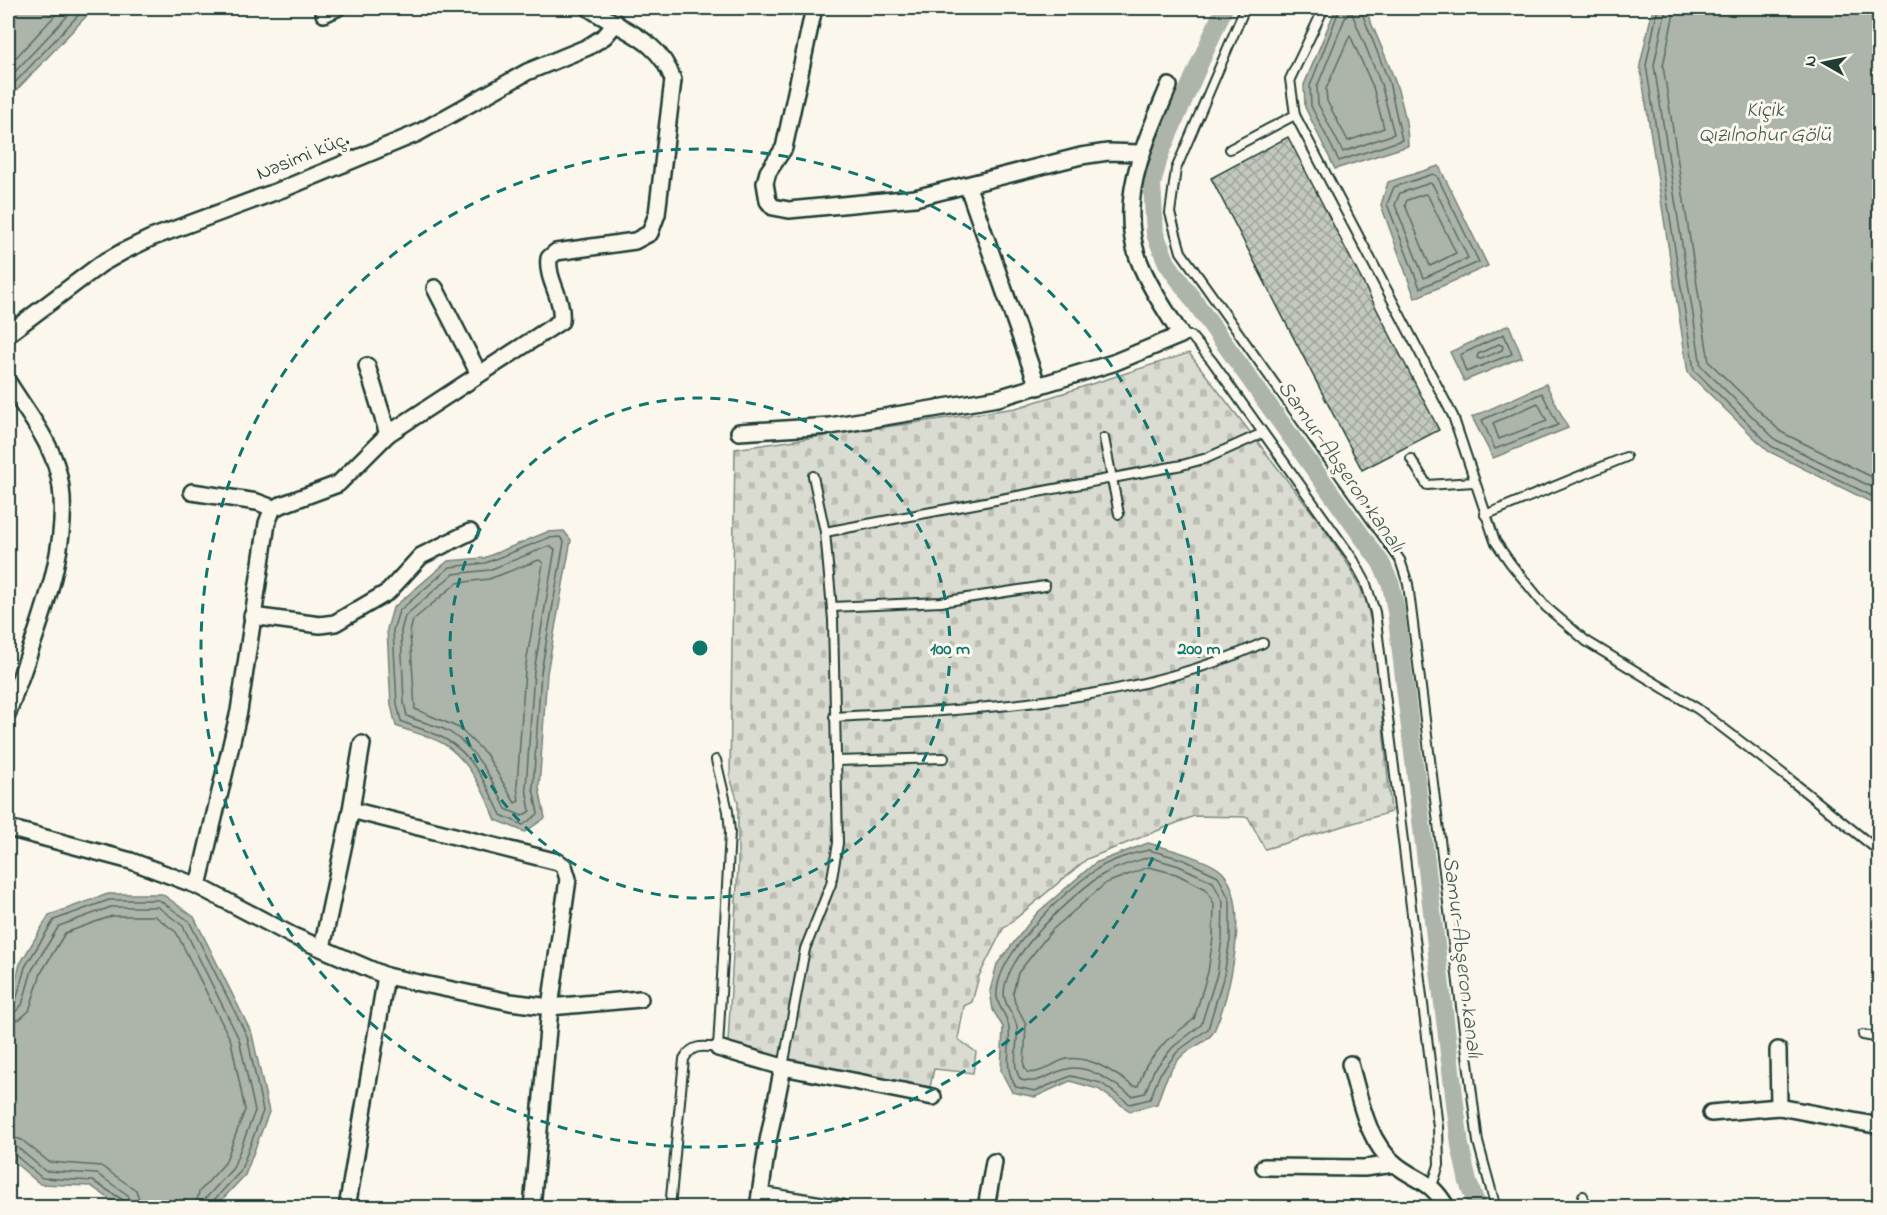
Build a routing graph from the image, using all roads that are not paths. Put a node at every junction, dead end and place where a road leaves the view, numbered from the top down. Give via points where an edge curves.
1 (590, 8) edge
2 (813, 8) edge
3 (1245, 8) edge
4 (1324, 8) edge
5 (616, 23) junction
6 (1169, 86) dead end
7 (1295, 116) junction
8 (1230, 149) dead end
9 (1140, 153) junction
10 (968, 187) junction
11 (435, 288) dead end
12 (8, 334) edge
13 (1181, 335) junction
14 (367, 366) dead end
15 (479, 374) junction
16 (8, 382) edge
17 (1038, 387) junction
18 (740, 432) dead end
19 (1263, 433) junction
20 (388, 435) junction
21 (1104, 438) dead end
22 (1626, 457) dead end
23 (1412, 459) dead end
24 (813, 476) dead end
25 (1112, 476) junction
26 (1474, 482) junction
27 (192, 492) dead end
28 (273, 508) junction
29 (1119, 514) dead end
30 (1485, 515) junction
31 (470, 532) dead end
32 (825, 532) junction
33 (1045, 586) dead end
34 (832, 607) junction
35 (252, 616) junction
36 (1263, 643) dead end
37 (8, 713) edge
38 (834, 717) junction
39 (362, 744) dead end
40 (944, 758) dead end
41 (716, 760) dead end
42 (836, 761) junction
43 (351, 810) junction
44 (8, 828) edge
45 (1880, 852) edge
46 (198, 886) junction
47 (322, 948) junction
48 (386, 976) junction
49 (640, 999) dead end
50 (550, 1007) junction
51 (1863, 1035) dead end
52 (1880, 1038) edge
53 (718, 1048) junction
54 (1778, 1050) dead end
55 (1350, 1064) dead end
56 (783, 1067) junction
57 (933, 1097) dead end
58 (1779, 1107) junction
59 (1711, 1113) dead end
60 (1880, 1126) edge
61 (994, 1162) dead end
62 (1395, 1164) junction
63 (1264, 1167) dead end
64 (1432, 1186) junction
65 (1583, 1196) dead end
66 (759, 1201) edge
67 (347, 1208) edge
68 (532, 1208) edge
69 (670, 1208) edge
70 (840, 1208) edge
71 (986, 1208) edge
72 (1447, 1208) edge
73 (1496, 1208) edge
74 (1581, 1208) edge

1 - 5 street
2 - 10 street via 784,148 765,183 773,207 789,210 872,204
3 - 73 lane via 1176,169 1170,213 1173,231 1181,252 1400,560 1408,584 1478,1142
4 - 7 lane via 1290,79
5 - 12 street, Nəsimi küç. via 588,47 527,72 418,133 124,251
5 - 15 street via 657,50 668,64 673,80 657,214 650,233 634,241 556,252 549,258 548,266 563,308 561,321
6 - 9 street
7 - 8 lane
7 - 26 lane via 1453,416
9 - 10 street via 1081,156
9 - 13 street via 1131,197 1138,258
10 - 17 street
11 - 15 street
13 - 17 street via 1113,363
13 - 19 lane via 1191,336 1199,344
14 - 20 street
15 - 20 street
16 - 37 street via 56,464 62,536
17 - 18 street via 890,417
19 - 25 lane via 1207,458
19 - 64 lane via 1353,559 1375,612 1438,1127 1439,1165
20 - 28 street via 338,484
21 - 25 lane
22 - 30 lane
23 - 26 lane via 1427,485
24 - 32 lane
25 - 29 lane
25 - 32 lane
26 - 30 lane
27 - 28 street
28 - 35 street via 267,523
30 - 45 lane via 1495,541 1545,607 1586,641 1698,709
31 - 35 street via 421,556 388,592 334,624
32 - 34 lane
33 - 34 lane via 941,602
34 - 38 lane
35 - 46 street via 239,711
36 - 38 lane via 1203,668 1097,693 998,708
38 - 42 lane
39 - 43 street
40 - 42 lane
41 - 53 lane via 730,832
42 - 56 lane via 838,843 831,884 806,949
43 - 47 street
43 - 50 street via 558,861 564,866 568,879
44 - 46 street via 131,861
46 - 47 street
47 - 48 street
48 - 50 street
48 - 67 street
49 - 50 street
50 - 68 street
51 - 52 lane
53 - 56 street
53 - 69 lane via 699,1046 684,1059
54 - 58 street
55 - 62 street via 1371,1133
56 - 57 street
56 - 66 street
58 - 59 street
58 - 60 street
61 - 71 street
62 - 63 street via 1364,1168
62 - 64 street
64 - 72 street
65 - 74 lane
66 - 70 street

